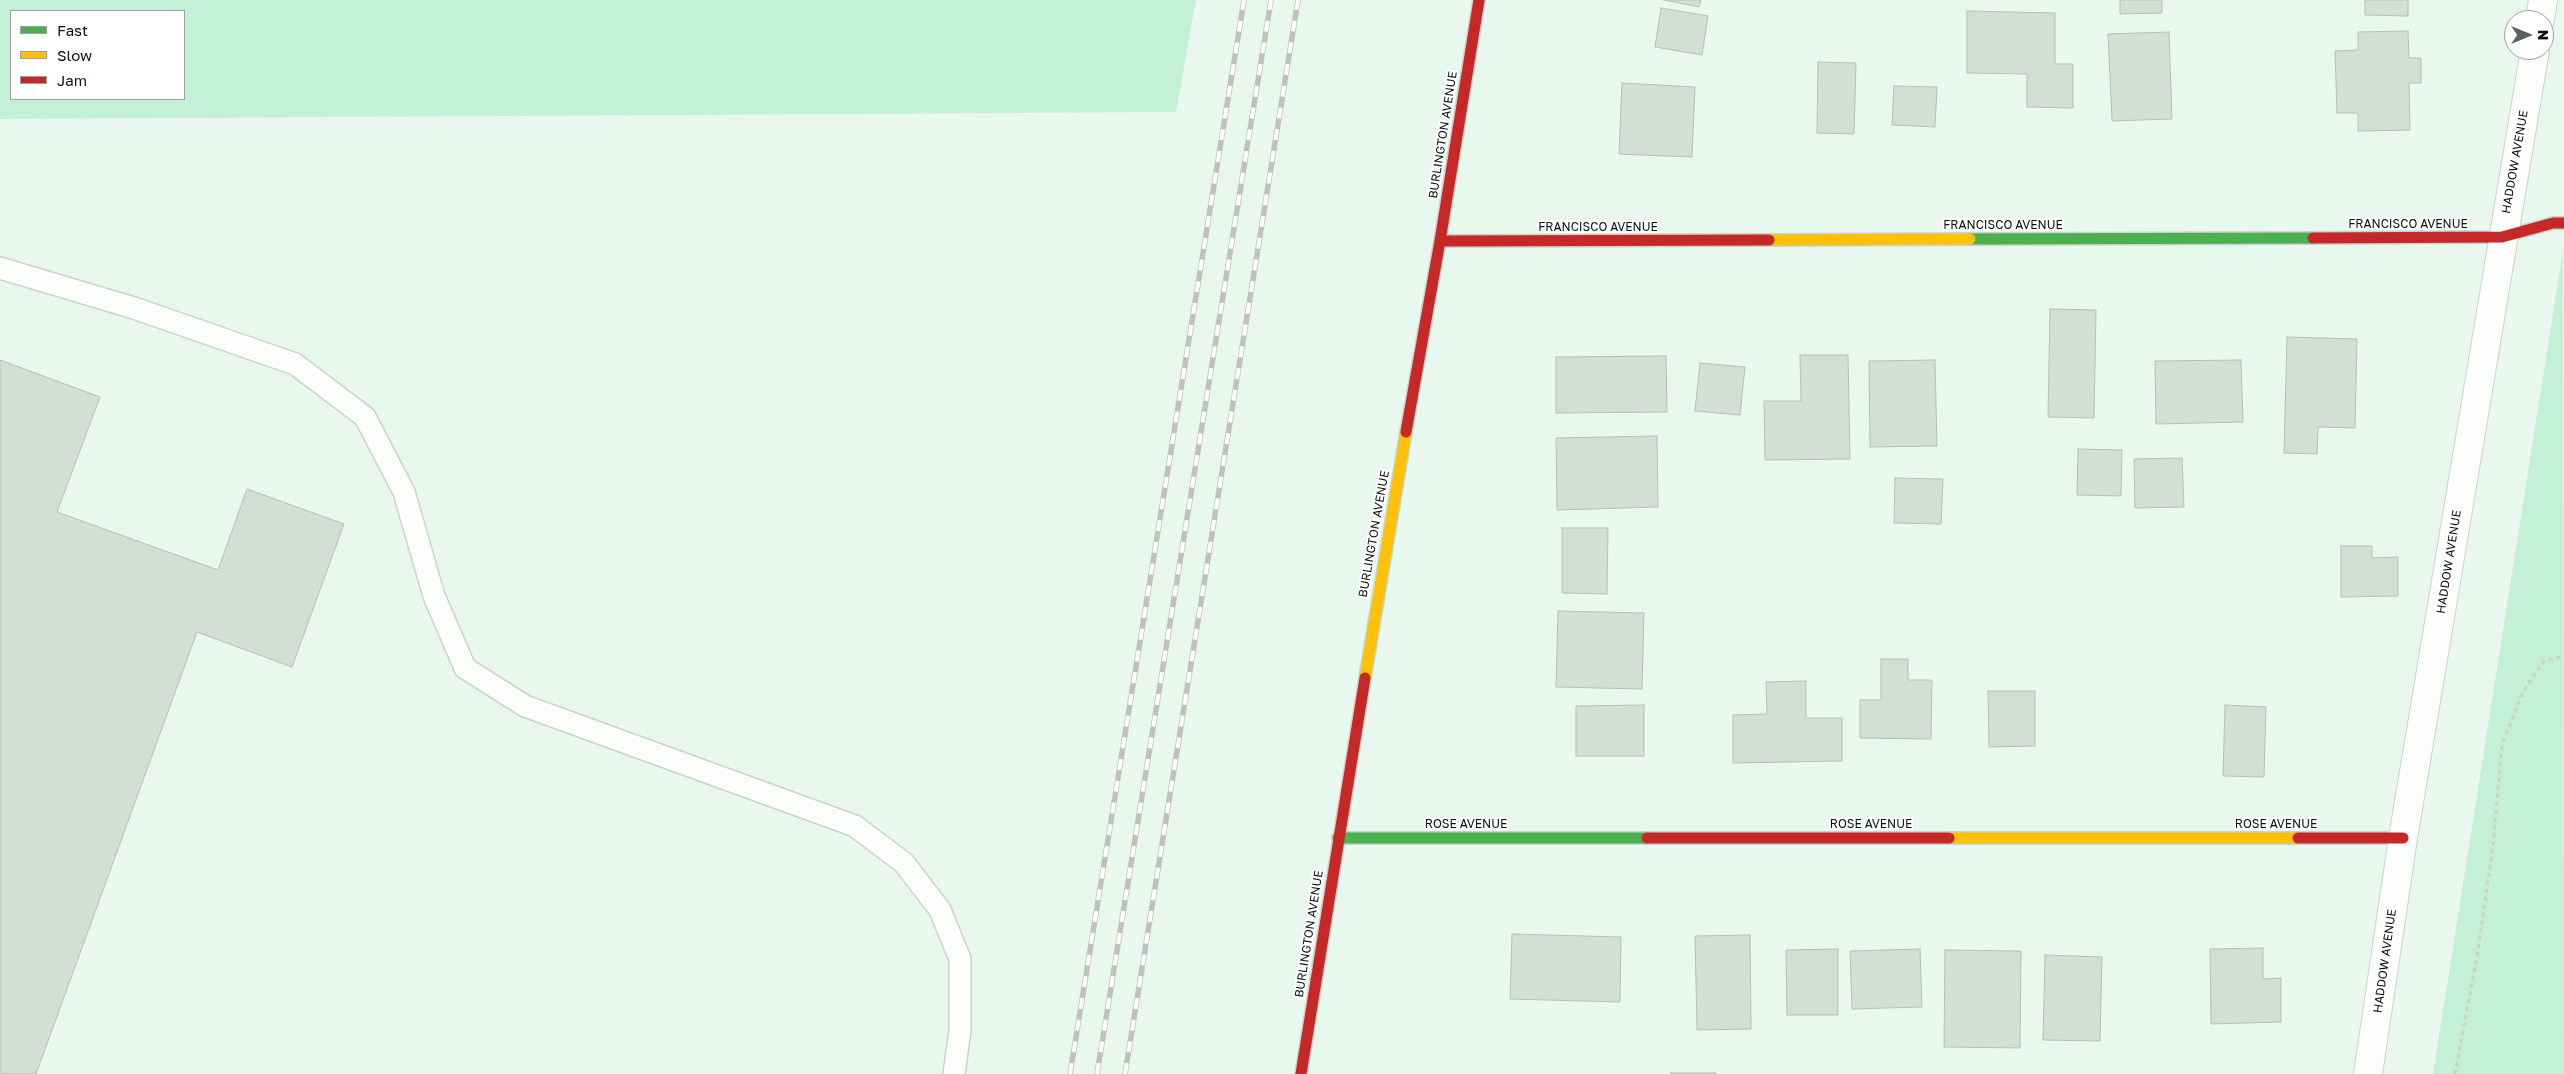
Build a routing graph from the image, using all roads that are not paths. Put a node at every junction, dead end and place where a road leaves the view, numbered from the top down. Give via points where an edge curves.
1 (1479, 0) edge
2 (2532, 60) edge
3 (2564, 223) edge
4 (2502, 237) junction
5 (1440, 241) junction
6 (0, 268) edge
7 (1338, 838) junction
8 (2403, 838) junction
9 (954, 1074) edge
10 (1301, 1074) edge
11 (2368, 1074) edge

1 - 5 street, BURLINGTON AVENUE
2 - 4 street, HADDOW AVENUE
3 - 4 street, FRANCISCO AVENUE
4 - 5 street, FRANCISCO AVENUE
4 - 8 street, HADDOW AVENUE
5 - 7 street, BURLINGTON AVENUE
6 - 9 lane via 134,308 295,364 365,417 404,492 434,596 465,668 526,706 855,826 904,863 940,910 960,960 960,1030
7 - 8 street, ROSE AVENUE
7 - 10 street, BURLINGTON AVENUE
8 - 11 street, HADDOW AVENUE

